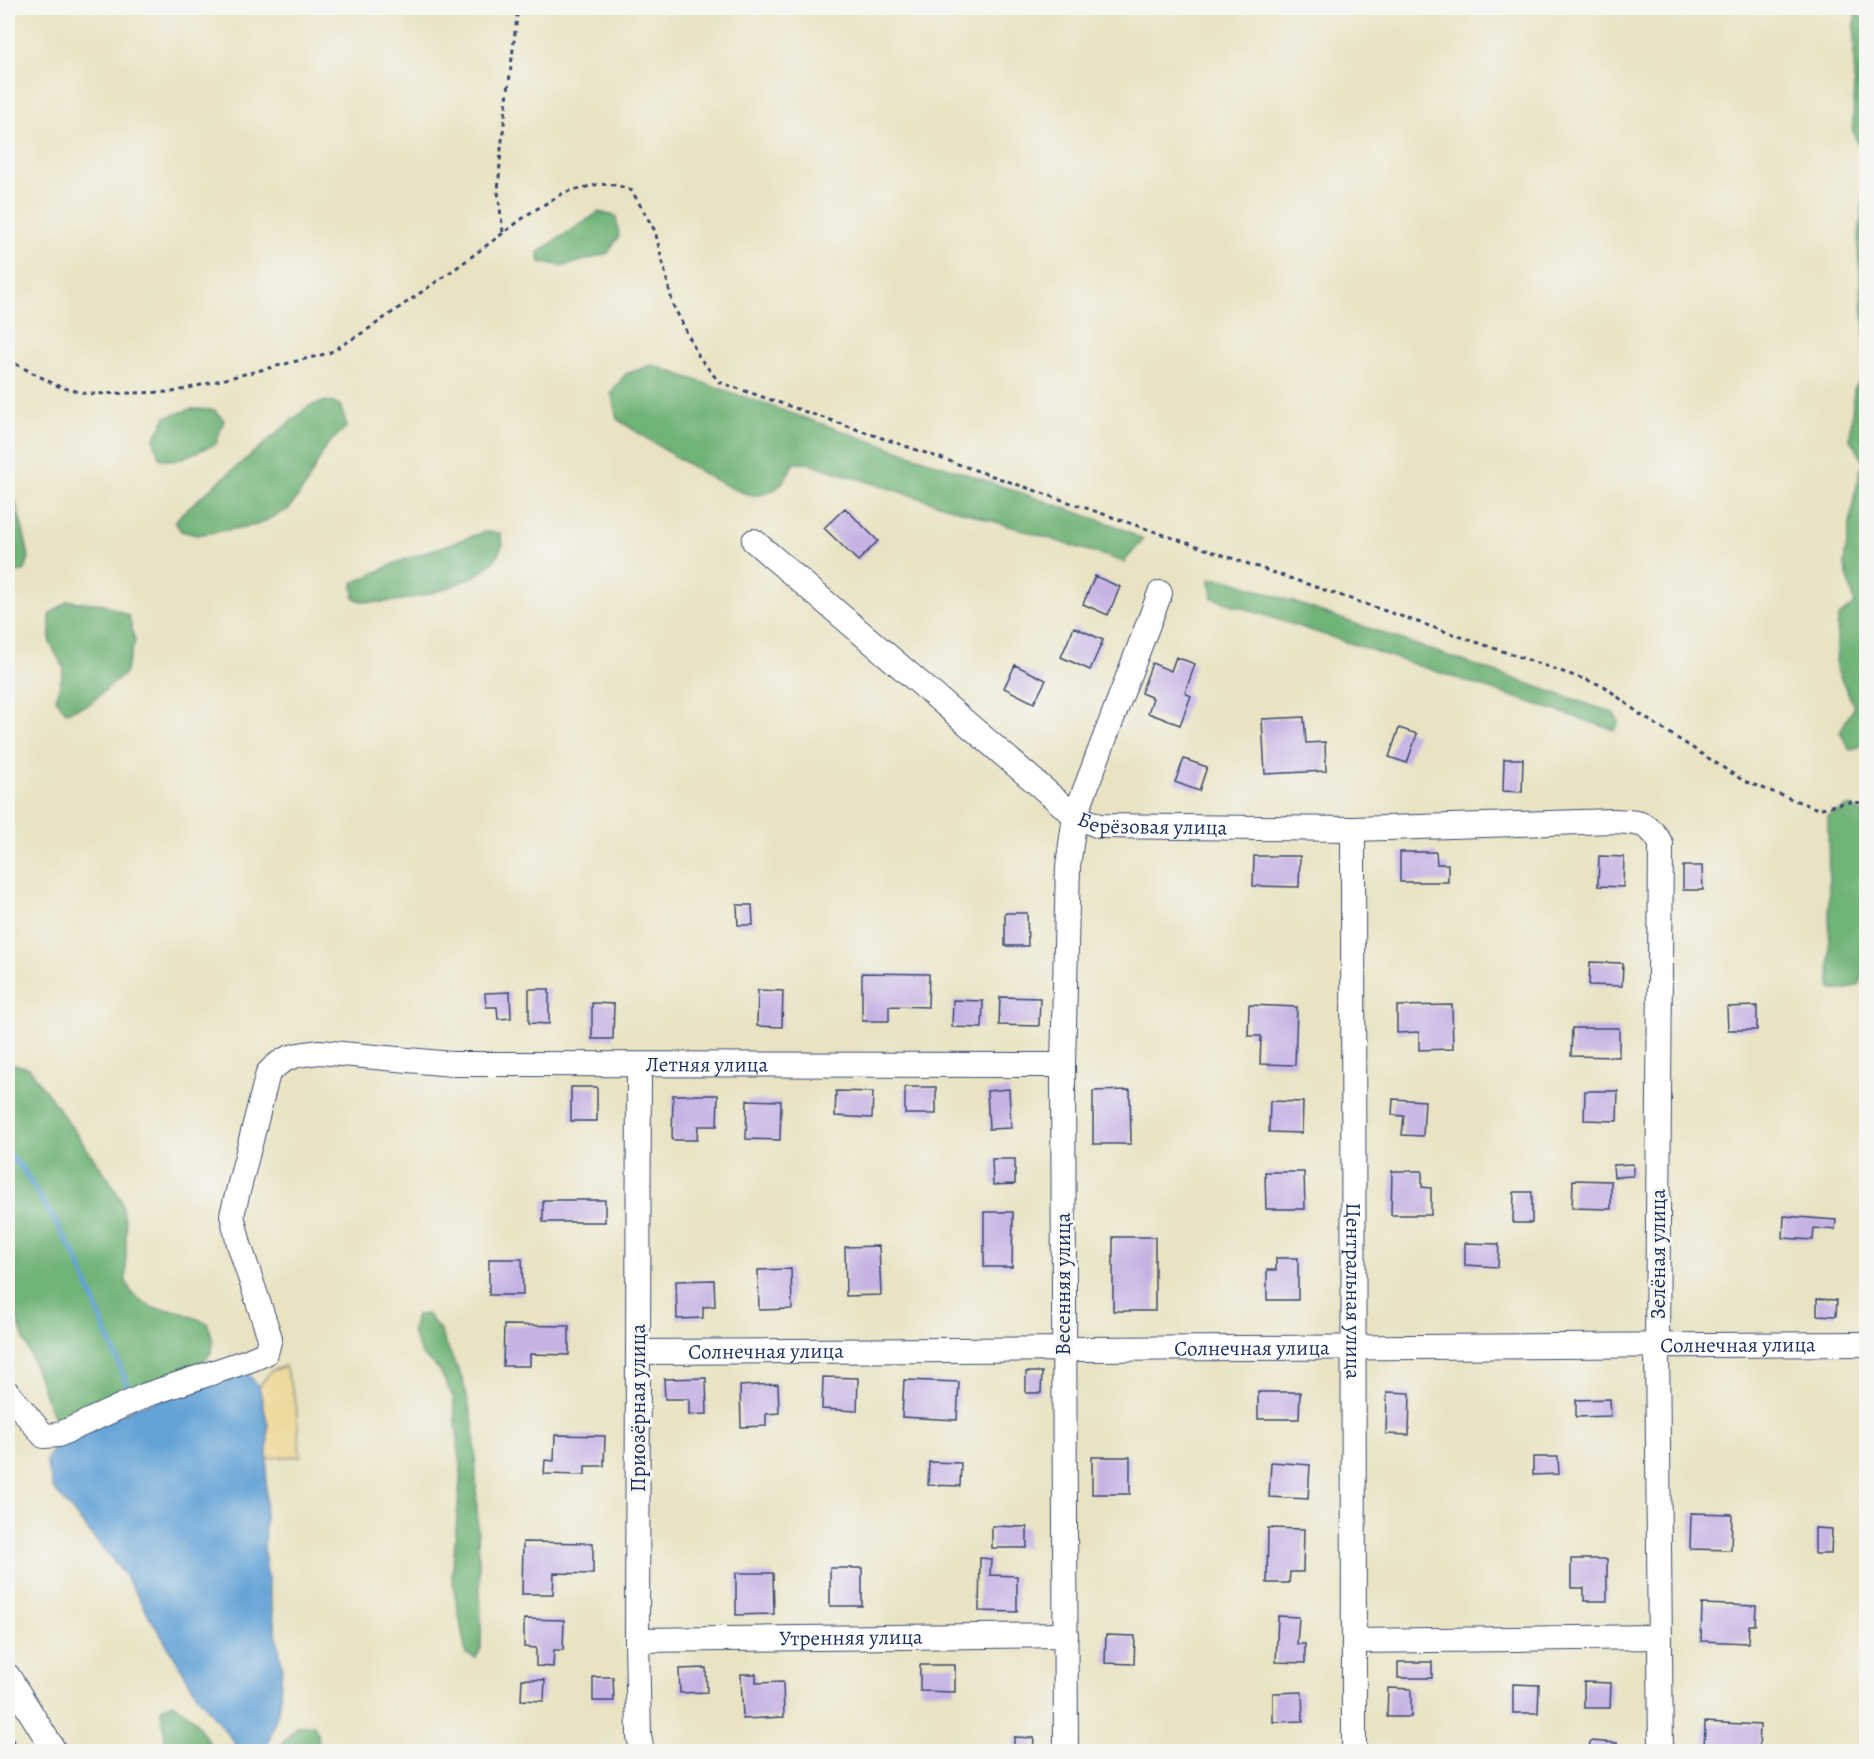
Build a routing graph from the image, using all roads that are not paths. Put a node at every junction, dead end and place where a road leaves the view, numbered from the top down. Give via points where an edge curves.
1 (754, 541) dead end
2 (1160, 593) dead end
3 (1075, 816) junction
4 (1353, 829) junction
5 (1654, 831) joint
6 (639, 1065) junction
7 (1063, 1065) junction
8 (1866, 1344) edge
9 (1657, 1345) junction
10 (1064, 1349) junction
11 (1355, 1349) junction
12 (638, 1352) junction
13 (8, 1393) edge
14 (1066, 1635) junction
15 (1660, 1637) junction
16 (637, 1640) junction
17 (1354, 1641) junction
18 (8, 1676) edge
19 (55, 1752) edge
20 (642, 1752) edge
21 (1066, 1752) edge
22 (1354, 1752) edge
23 (1661, 1752) edge

1 - 3 street, Берёзовая улица
2 - 3 street, Весенняя улица
3 - 4 street, Берёзовая улица via 1099,826
3 - 7 street, Весенняя улица via 1068,878
4 - 5 street, Берёзовая улица via 1614,821 1640,823
4 - 11 street, Центральная улица
5 - 9 street, Зелёная улица via 1661,844
6 - 7 street, Летняя улица
6 - 12 street, Приозёрная улица
6 - 13 street, Летняя улица via 452,1064 320,1053 299,1054 279,1061 268,1073 232,1215 270,1338 266,1353 146,1395 58,1435 44,1436
7 - 10 street, Весенняя улица
8 - 9 street, Солнечная улица
9 - 11 street, Солнечная улица
9 - 15 street, Зелёная улица
10 - 11 street, Солнечная улица
10 - 12 street, Солнечная улица
10 - 14 street, Весенняя улица
11 - 17 street, Центральная улица
12 - 16 street, Приозёрная улица
14 - 16 street, Утренняя улица
14 - 21 street, Весенняя улица
15 - 17 street
15 - 23 street, Зелёная улица
16 - 20 street, Приозёрная улица
17 - 22 street, Центральная улица
18 - 19 street

